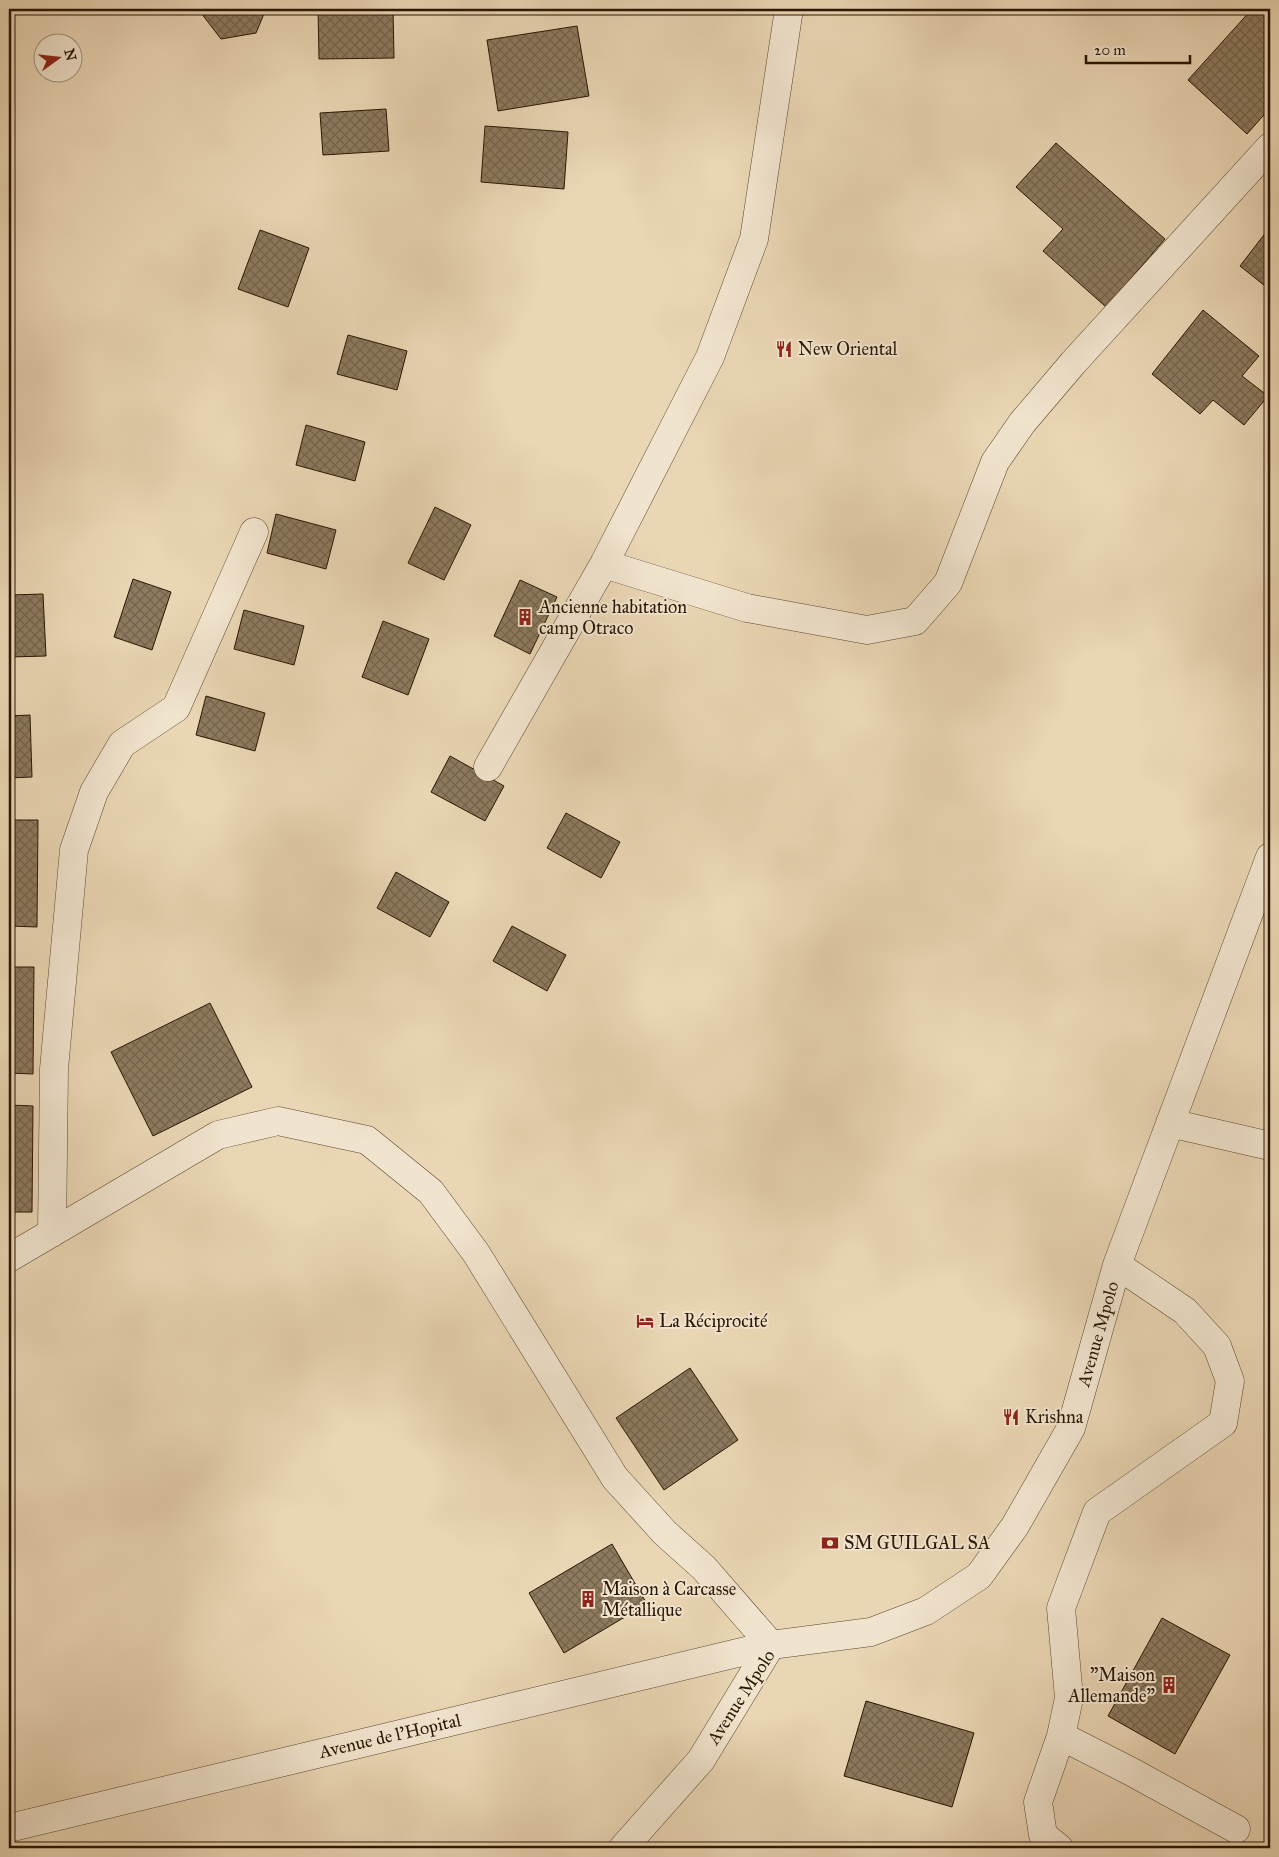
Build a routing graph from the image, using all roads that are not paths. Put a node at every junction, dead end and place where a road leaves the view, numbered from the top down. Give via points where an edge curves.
1 (789, 9) edge
2 (1270, 147) edge
3 (254, 532) dead end
4 (604, 564) junction
5 (488, 767) dead end
6 (1270, 857) edge
7 (1170, 1123) junction
8 (1270, 1146) edge
9 (52, 1233) junction
10 (9, 1258) edge
11 (1117, 1264) junction
12 (771, 1645) junction
13 (1062, 1736) junction
14 (9, 1828) edge
15 (1236, 1829) dead end
16 (624, 1848) edge
17 (1059, 1848) edge

1 - 4 street via 754,239 710,357
2 - 4 street via 1022,423 995,462 948,583 915,621 867,630 747,608
3 - 9 street via 176,708 122,744 94,792 74,850 54,1068
4 - 5 street
6 - 7 street, Avenue Mpolo
7 - 8 street
7 - 11 street, Avenue Mpolo
9 - 10 street
9 - 12 street via 218,1135 278,1121 367,1140 431,1192 476,1253 615,1478 704,1568
11 - 12 street, Avenue Mpolo via 1071,1428 1015,1526 979,1576 926,1610 871,1632
11 - 13 street via 1185,1311 1217,1346 1230,1381 1223,1423 1097,1512 1060,1608 1069,1698
12 - 14 street, Avenue de l'Hopital
12 - 16 street, Avenue Mpolo via 701,1760
13 - 15 street
13 - 17 street via 1038,1802 1043,1835

